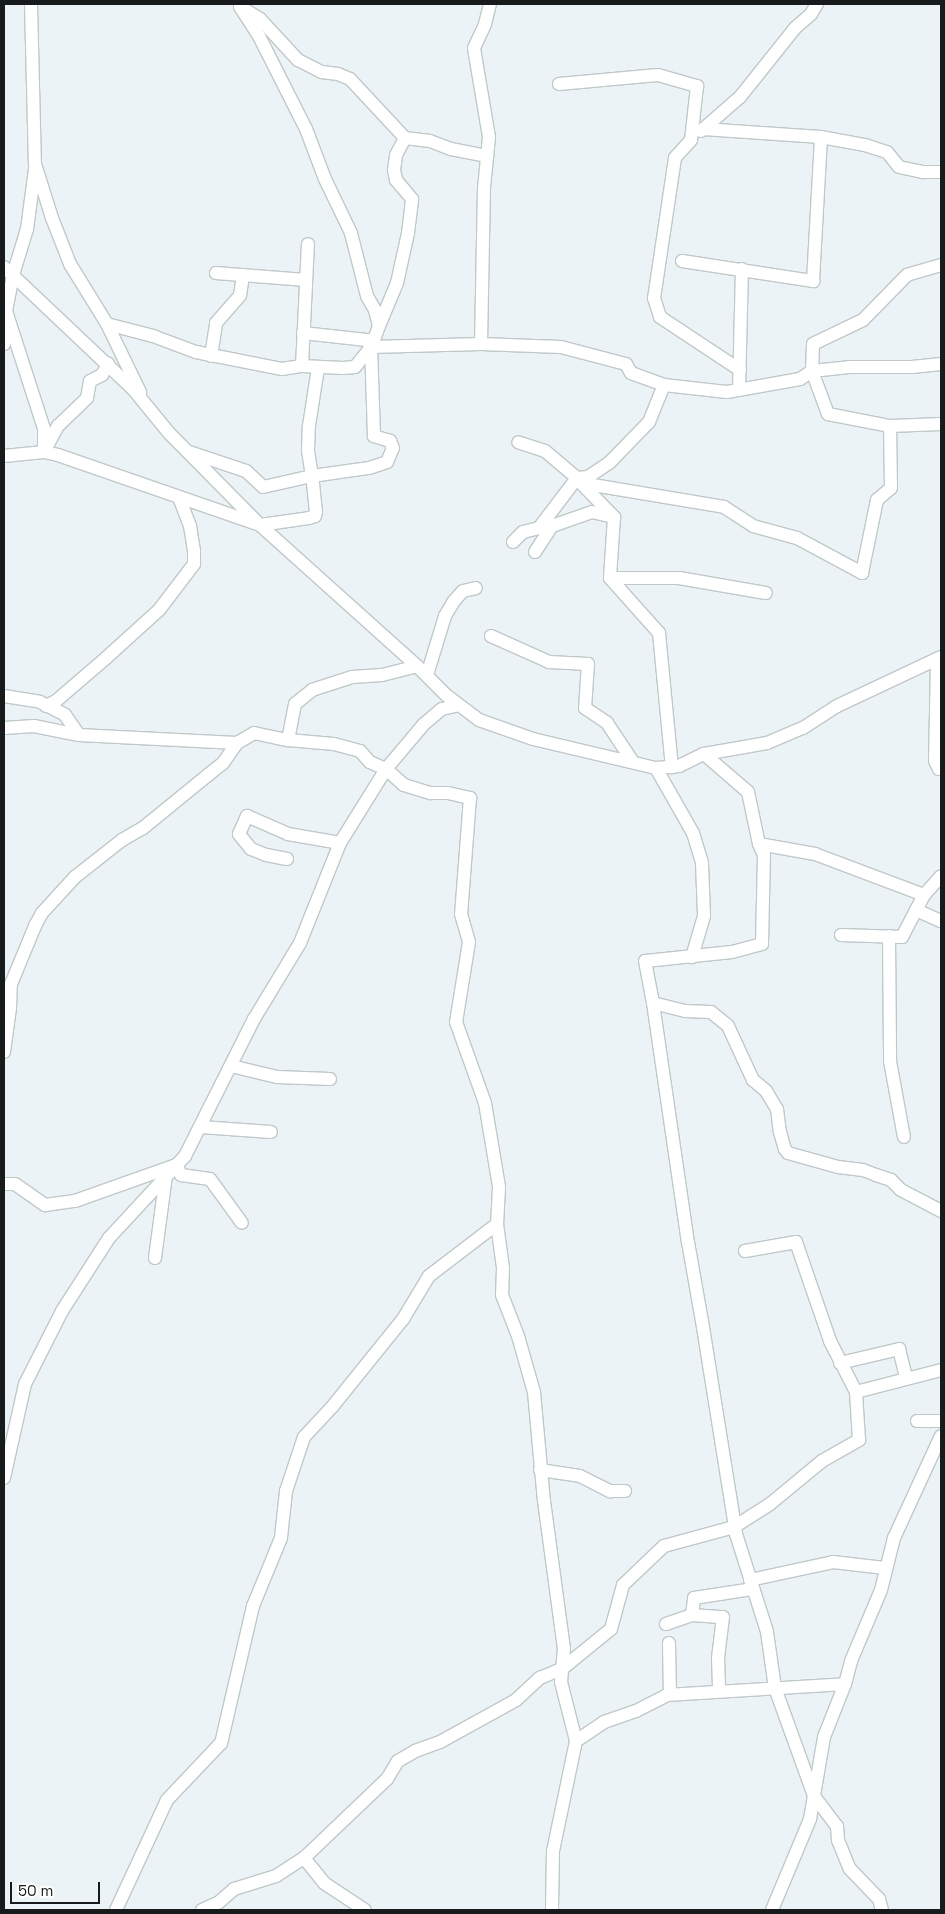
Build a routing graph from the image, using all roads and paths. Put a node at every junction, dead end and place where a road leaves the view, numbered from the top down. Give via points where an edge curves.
1 (31, 4) edge
2 (490, 4) edge
3 (817, 4) edge
4 (238, 5) edge
5 (559, 84) dead end
6 (703, 129) junction
7 (821, 137) junction
8 (405, 138) junction
9 (691, 140) junction
10 (486, 156) junction
11 (35, 164) junction
12 (941, 172) edge
13 (308, 244) dead end
14 (682, 261) dead end
15 (941, 265) edge
16 (742, 269) junction
17 (8, 271) edge
18 (216, 273) dead end
19 (243, 275) junction
20 (306, 280) junction
21 (6, 311) junction
22 (107, 324) junction
23 (379, 326) junction
24 (304, 333) junction
25 (4, 344) edge
26 (481, 344) junction
27 (371, 347) junction
28 (211, 356) junction
29 (108, 364) junction
30 (941, 364) edge
31 (302, 366) junction
32 (318, 368) junction
33 (740, 370) junction
34 (812, 371) junction
35 (664, 385) junction
36 (739, 390) junction
37 (145, 403) junction
38 (941, 424) edge
39 (890, 426) junction
40 (518, 442) dead end
41 (44, 452) junction
42 (187, 452) junction
43 (4, 456) edge
44 (312, 476) junction
45 (579, 480) junction
46 (179, 496) junction
47 (614, 517) junction
48 (260, 525) junction
49 (545, 527) junction
50 (513, 542) dead end
51 (535, 552) dead end
52 (610, 578) junction
53 (476, 588) dead end
54 (766, 593) dead end
55 (491, 636) dead end
56 (939, 658) edge
57 (422, 670) junction
58 (4, 696) edge
59 (459, 705) junction
60 (46, 706) junction
61 (4, 728) edge
62 (79, 735) junction
63 (288, 740) junction
64 (237, 743) junction
65 (704, 754) junction
66 (633, 762) junction
67 (672, 767) junction
68 (656, 768) junction
69 (386, 769) junction
70 (941, 769) edge
71 (340, 843) junction
72 (759, 844) junction
73 (287, 859) dead end
74 (941, 876) edge
75 (924, 895) junction
76 (916, 910) junction
77 (941, 921) edge
78 (842, 935) dead end
79 (889, 936) junction
80 (692, 957) junction
81 (654, 1003) junction
82 (4, 1052) edge
83 (231, 1066) junction
84 (330, 1079) dead end
85 (200, 1127) junction
86 (272, 1132) dead end
87 (904, 1137) dead end
88 (176, 1165) junction
89 (166, 1176) junction
90 (4, 1184) edge
91 (941, 1211) edge
92 (242, 1223) dead end
93 (497, 1224) junction
94 (745, 1251) dead end
95 (155, 1258) dead end
96 (840, 1362) junction
97 (941, 1370) edge
98 (906, 1378) junction
99 (856, 1392) junction
100 (941, 1421) edge
101 (917, 1422) dead end
102 (941, 1436) edge
103 (540, 1470) junction
104 (4, 1478) edge
105 (625, 1492) dead end
106 (734, 1527) junction
107 (885, 1568) junction
108 (752, 1584) junction
109 (692, 1615) junction
110 (666, 1624) dead end
111 (669, 1643) dead end
112 (564, 1668) junction
113 (845, 1684) junction
114 (775, 1688) junction
115 (719, 1690) junction
116 (670, 1694) junction
117 (576, 1741) junction
118 (814, 1796) junction
119 (304, 1858) junction
120 (116, 1910) edge
121 (202, 1910) edge
122 (365, 1910) edge
123 (552, 1910) edge
124 (772, 1910) edge
125 (882, 1910) edge

1 - 11 street
2 - 10 street via 474,48 487,120
3 - 6 street via 740,97
4 - 8 street via 260,19 298,60 322,72 350,79
4 - 23 street via 258,36 306,129 351,233 367,296
5 - 9 street via 658,74 697,86
6 - 7 street
6 - 9 street
7 - 12 street via 887,152 898,167
7 - 16 street via 813,281
8 - 10 street
8 - 23 street via 396,155 394,170 396,180 412,199 408,233 397,282
9 - 33 street via 675,158 654,298 660,317
10 - 26 street
11 - 17 street via 27,229
11 - 22 street via 70,264
13 - 20 street
14 - 16 street
15 - 34 street via 907,275 863,320 813,344
16 - 33 street
17 - 21 street
17 - 29 street
18 - 19 street
19 - 20 street
19 - 28 street via 240,295 216,323
20 - 24 street
21 - 25 street
21 - 41 street via 44,429
22 - 28 street
22 - 37 street
23 - 27 street
24 - 27 street via 367,340
24 - 31 street
26 - 27 street
26 - 35 street via 561,347 626,364 630,373
27 - 32 street via 354,367
27 - 44 street via 374,436 390,441 393,448 387,462 369,468
28 - 31 street via 282,369
29 - 37 street
29 - 41 street via 102,376 90,381 87,398 58,426
30 - 34 street
31 - 32 street
32 - 44 street via 309,426
33 - 36 street
34 - 36 street via 800,380
34 - 39 street via 828,414
35 - 36 street via 727,392
35 - 45 street via 650,422 610,462
37 - 42 street
38 - 39 street
39 - 45 street via 891,488 877,500 862,573 798,538 753,526 724,507
40 - 45 street via 545,451
41 - 43 street
41 - 46 street
42 - 44 street via 246,471 263,487
42 - 48 street
44 - 48 street via 315,516
45 - 47 street
45 - 49 street
46 - 48 street
46 - 60 street via 190,526 194,564 158,610 56,701
47 - 49 street via 592,512
47 - 52 street
48 - 57 street
49 - 50 street via 523,532
49 - 51 street
52 - 54 street via 678,578
52 - 67 street via 659,632
53 - 57 street via 463,591 454,601
55 - 66 street via 549,662 588,664 585,708 607,723
56 - 65 street via 837,706 803,728 767,743
56 - 70 street via 935,761
57 - 59 street
57 - 63 street via 352,677 312,690 295,704
58 - 60 street via 40,702
59 - 66 street via 479,720 533,739
59 - 69 street via 442,709 424,724
60 - 62 street via 65,715
61 - 62 street via 34,726
62 - 64 street
63 - 64 street via 254,733
63 - 69 street via 360,750 370,762
64 - 82 street via 223,763 143,828 122,840 75,877 42,913 11,984
65 - 67 street
65 - 72 street via 748,792
66 - 68 street
67 - 68 street
68 - 80 street via 693,833 702,863 704,916
69 - 71 street
69 - 93 street via 404,785 430,793 470,798 461,914 469,942 456,1022 485,1104 499,1187
71 - 73 street via 288,834 247,816 239,834 252,849
71 - 83 street via 300,943 254,1019
72 - 75 street via 815,854
72 - 80 street via 764,855 762,944
74 - 75 street
75 - 76 street
76 - 77 street
76 - 79 street via 902,936
78 - 79 street
79 - 87 street via 890,1061
80 - 81 street via 645,961
81 - 91 street via 685,1011 711,1012 728,1026 753,1080 766,1091 777,1109 780,1132 788,1153 876,1174
81 - 106 street
83 - 84 street via 277,1077
83 - 85 street
85 - 86 street
85 - 88 street via 185,1156
88 - 89 street
88 - 90 street via 75,1201 45,1205 15,1184
88 - 92 street via 181,1175 210,1179
89 - 95 street
89 - 104 street via 109,1238 62,1311 25,1384
93 - 103 street via 503,1268 502,1295 534,1392
93 - 120 street via 430,1276 403,1319 304,1437 286,1492 281,1538 253,1606 221,1743 167,1800
94 - 96 street via 796,1242
96 - 98 street via 899,1349
96 - 99 street
97 - 98 street
98 - 99 street
99 - 106 street via 859,1440 822,1461 770,1504
100 - 101 street
102 - 107 street via 894,1538
103 - 105 street via 580,1476 610,1491
103 - 112 street
106 - 108 street
106 - 112 street via 664,1546 623,1585 611,1629
107 - 108 street via 833,1562
107 - 113 street via 881,1590 851,1661
108 - 109 street via 694,1598
108 - 114 street via 767,1632
109 - 110 street
109 - 115 street via 723,1617 718,1658
111 - 116 street
112 - 117 street via 561,1682
112 - 119 street via 540,1678 516,1700 398,1761 387,1779
113 - 114 street
113 - 118 street via 824,1737
114 - 115 street
114 - 118 street
115 - 116 street
116 - 117 street via 604,1722
117 - 123 street via 553,1851
118 - 124 street via 810,1819
118 - 125 street via 836,1826 850,1869 879,1899
119 - 121 street via 276,1876 234,1889 218,1903
119 - 122 street via 324,1883

